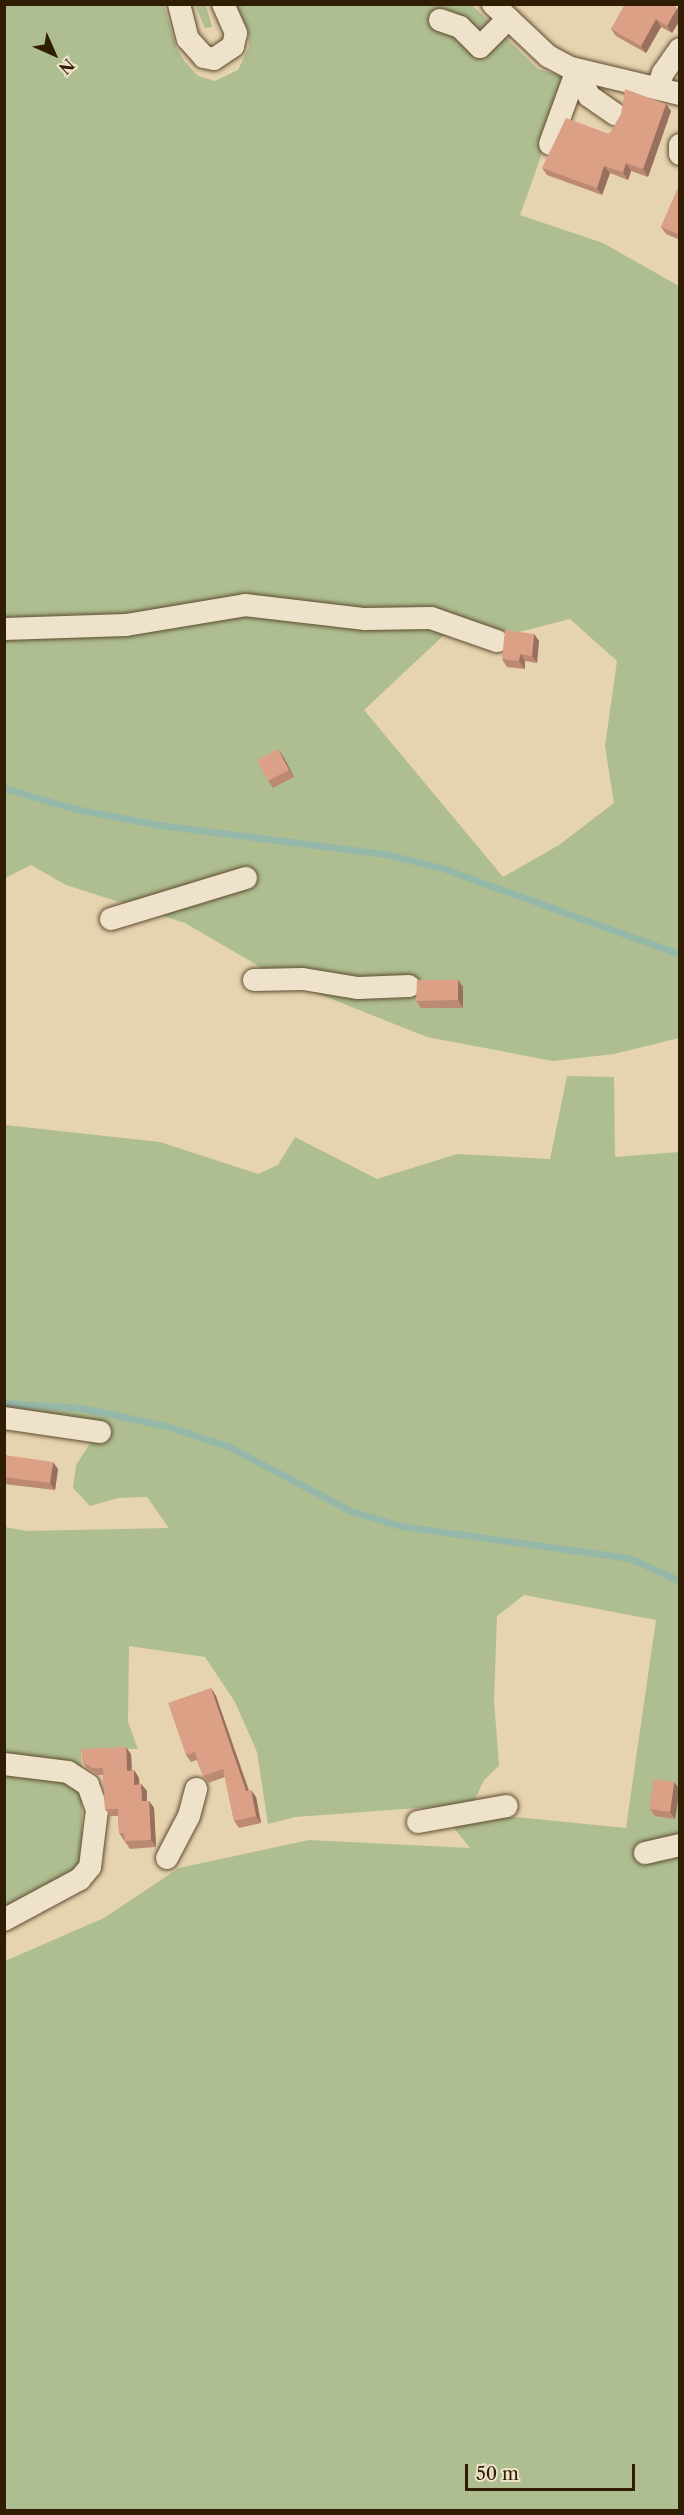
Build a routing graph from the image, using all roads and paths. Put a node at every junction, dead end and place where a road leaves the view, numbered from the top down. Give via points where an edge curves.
1 (179, 4) edge
2 (223, 4) edge
3 (501, 12) edge
4 (440, 20) dead end
5 (680, 49) edge
6 (577, 70) junction
7 (669, 91) edge
8 (615, 114) dead end
9 (550, 144) dead end
10 (680, 145) edge
11 (680, 154) edge
12 (4, 629) edge
13 (497, 641) dead end
14 (246, 878) dead end
15 (111, 919) dead end
16 (254, 980) dead end
17 (410, 986) dead end
18 (4, 1418) edge
19 (100, 1432) dead end
20 (4, 1764) edge
21 (196, 1789) dead end
22 (507, 1806) dead end
23 (418, 1822) dead end
24 (680, 1845) edge
25 (645, 1853) dead end
26 (167, 1858) dead end
27 (4, 1920) edge

1 - 2 street via 188,39 204,57 214,59 233,46 236,33
3 - 4 street via 480,47 460,27
3 - 6 street via 548,56
5 - 7 street via 663,73
6 - 7 street
6 - 8 street via 589,96
6 - 9 street
10 - 11 street
12 - 13 street via 126,625 246,605 365,619 431,618
14 - 15 street
16 - 17 street via 303,979 357,988
18 - 19 street
20 - 27 street via 68,1772 88,1785 97,1810 90,1867 80,1879
21 - 26 street via 189,1815
22 - 23 street
24 - 25 street

